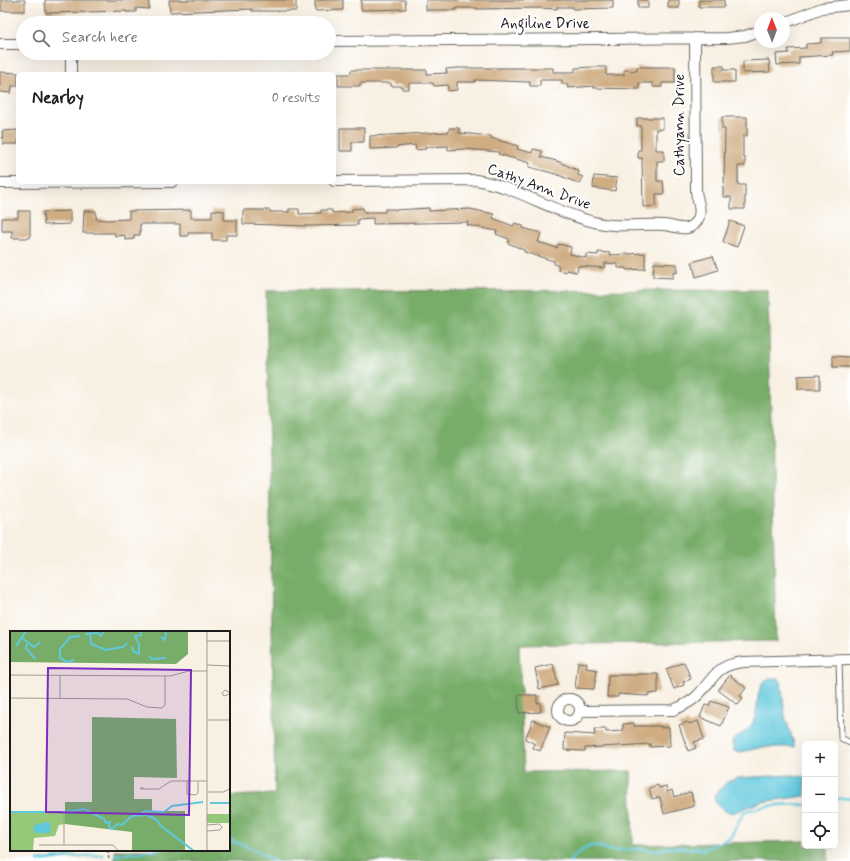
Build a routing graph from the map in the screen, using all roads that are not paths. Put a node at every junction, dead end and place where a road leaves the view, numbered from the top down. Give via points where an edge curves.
1 (850, 5) edge
2 (790, 20) edge
3 (754, 34) edge
4 (695, 38) junction
5 (336, 41) edge
6 (0, 44) edge
7 (16, 44) edge
8 (71, 60) edge
9 (71, 72) edge
10 (336, 181) edge
11 (0, 183) edge
12 (16, 183) edge
13 (700, 212) joint
14 (838, 659) junction
15 (850, 659) edge
16 (581, 711) dead end
17 (850, 743) edge

1 - 2 street via 822,8
3 - 4 street, Angiline Drive via 727,38
4 - 5 street, Angiline Drive
4 - 13 street, Cathyann Drive via 696,191
6 - 7 street
8 - 9 street
10 - 13 street, Cathy Ann Drive via 476,180 498,185 594,223 613,225 663,225 683,229 692,226
11 - 12 street
14 - 15 street
14 - 16 street via 733,663 715,674 693,700 673,710
14 - 17 lane via 841,738

